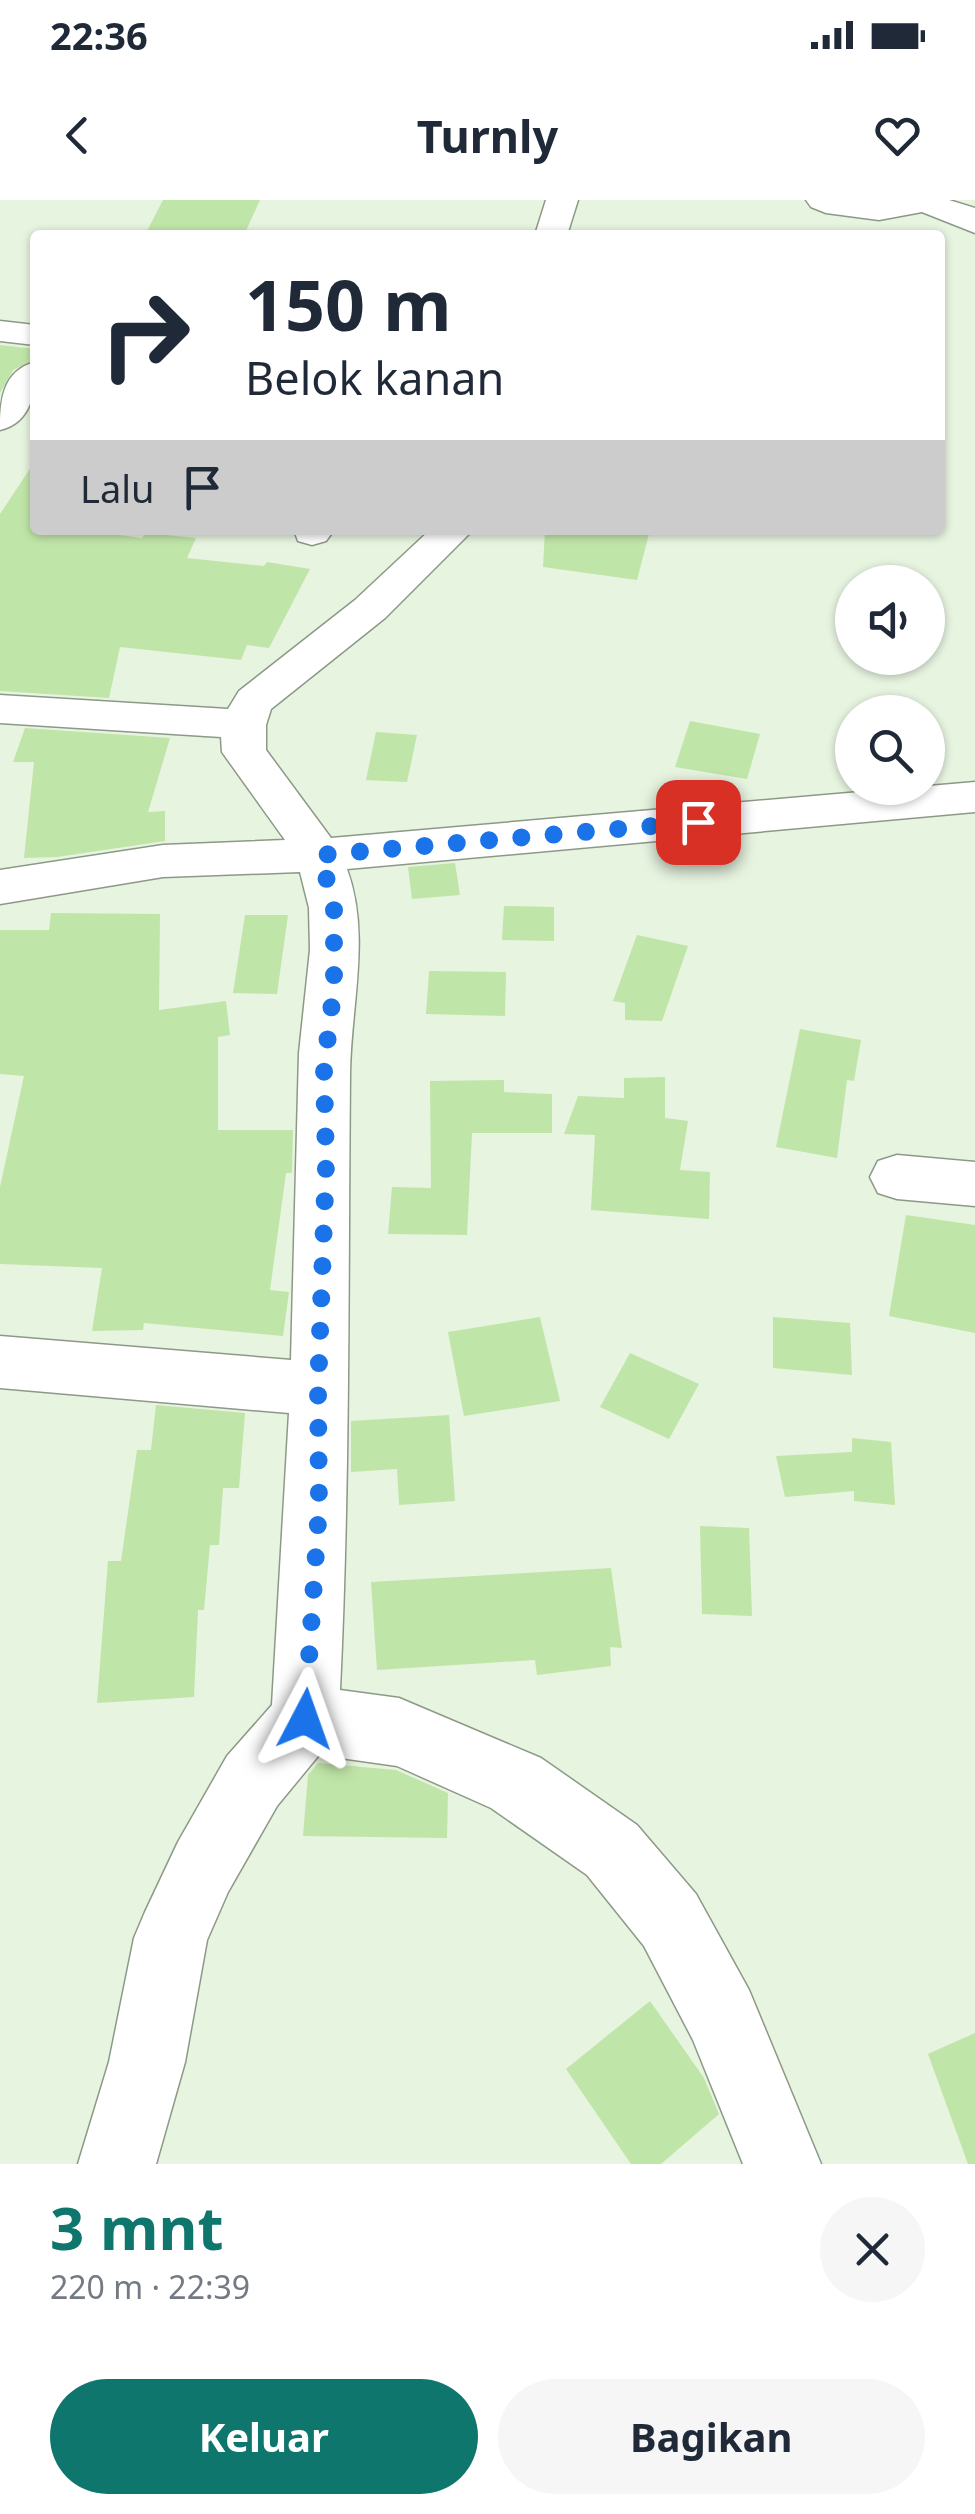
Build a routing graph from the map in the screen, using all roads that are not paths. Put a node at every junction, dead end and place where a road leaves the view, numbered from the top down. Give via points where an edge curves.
1 (562, 200) edge
2 (822, 200) edge
3 (975, 223) edge
4 (553, 230) edge
5 (0, 332) edge
6 (30, 335) edge
7 (30, 380) edge
8 (0, 420) edge
9 (448, 535) edge
10 (0, 709) edge
11 (244, 724) junction
12 (975, 797) edge
13 (320, 855) junction
14 (0, 887) edge
15 (896, 1177) dead end
16 (975, 1184) edge
17 (0, 1362) edge
18 (318, 1390) junction
19 (305, 1719) junction
20 (117, 2164) edge
21 (782, 2164) edge

1 - 4 street
2 - 3 street via 879,211 924,202
5 - 6 street
7 - 8 street
9 - 11 street via 370,609 264,690
10 - 11 street
11 - 13 street via 244,752
12 - 13 street
13 - 14 street via 163,860
13 - 18 street via 334,906 334,986 324,1069
15 - 16 street
17 - 18 street
18 - 19 street via 319,1507
19 - 20 street via 252,1781 171,1938 147,2062
19 - 21 street via 399,1732 516,1783 612,1850 670,1920 722,2016

